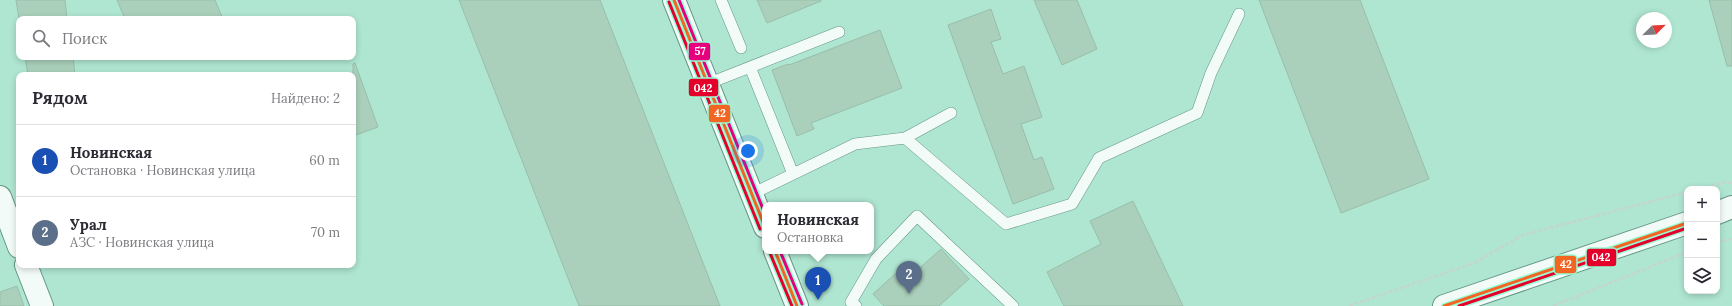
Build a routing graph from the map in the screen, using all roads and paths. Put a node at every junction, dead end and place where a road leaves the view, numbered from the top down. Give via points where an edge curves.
1 (674, 0) edge
2 (721, 0) edge
3 (1239, 14) dead end
4 (839, 32) dead end
5 (741, 48) dead end
6 (750, 67) junction
7 (707, 84) junction
8 (951, 113) dead end
9 (905, 138) junction
10 (793, 174) junction
11 (1732, 183) edge
12 (1711, 186) edge
13 (1684, 193) edge
14 (752, 194) junction
15 (0, 197) edge
16 (1732, 208) edge
17 (1720, 211) edge
18 (762, 219) edge
19 (1684, 224) edge
20 (16, 239) edge
21 (1732, 239) edge
22 (1720, 241) edge
23 (1684, 253) edge
24 (776, 254) edge
25 (27, 268) edge
26 (42, 306) edge
27 (797, 306) edge
28 (856, 306) edge
29 (1013, 306) edge
30 (1349, 306) edge
31 (1444, 306) edge
32 (1553, 306) edge

1 - 7 main road
2 - 5 lane
3 - 9 lane via 1210,73 1197,113 1099,158 1072,204 1006,224
4 - 6 lane
6 - 7 lane
6 - 10 lane
7 - 14 main road
8 - 9 lane
9 - 10 lane via 855,144
10 - 14 lane
11 - 12 path
13 - 30 path via 1523,235 1474,263
14 - 18 main road
15 - 20 main road
16 - 17 main road
19 - 31 main road
21 - 22 path
23 - 32 path
24 - 27 main road
25 - 26 main road
28 - 29 lane via 851,302 876,259 917,216

